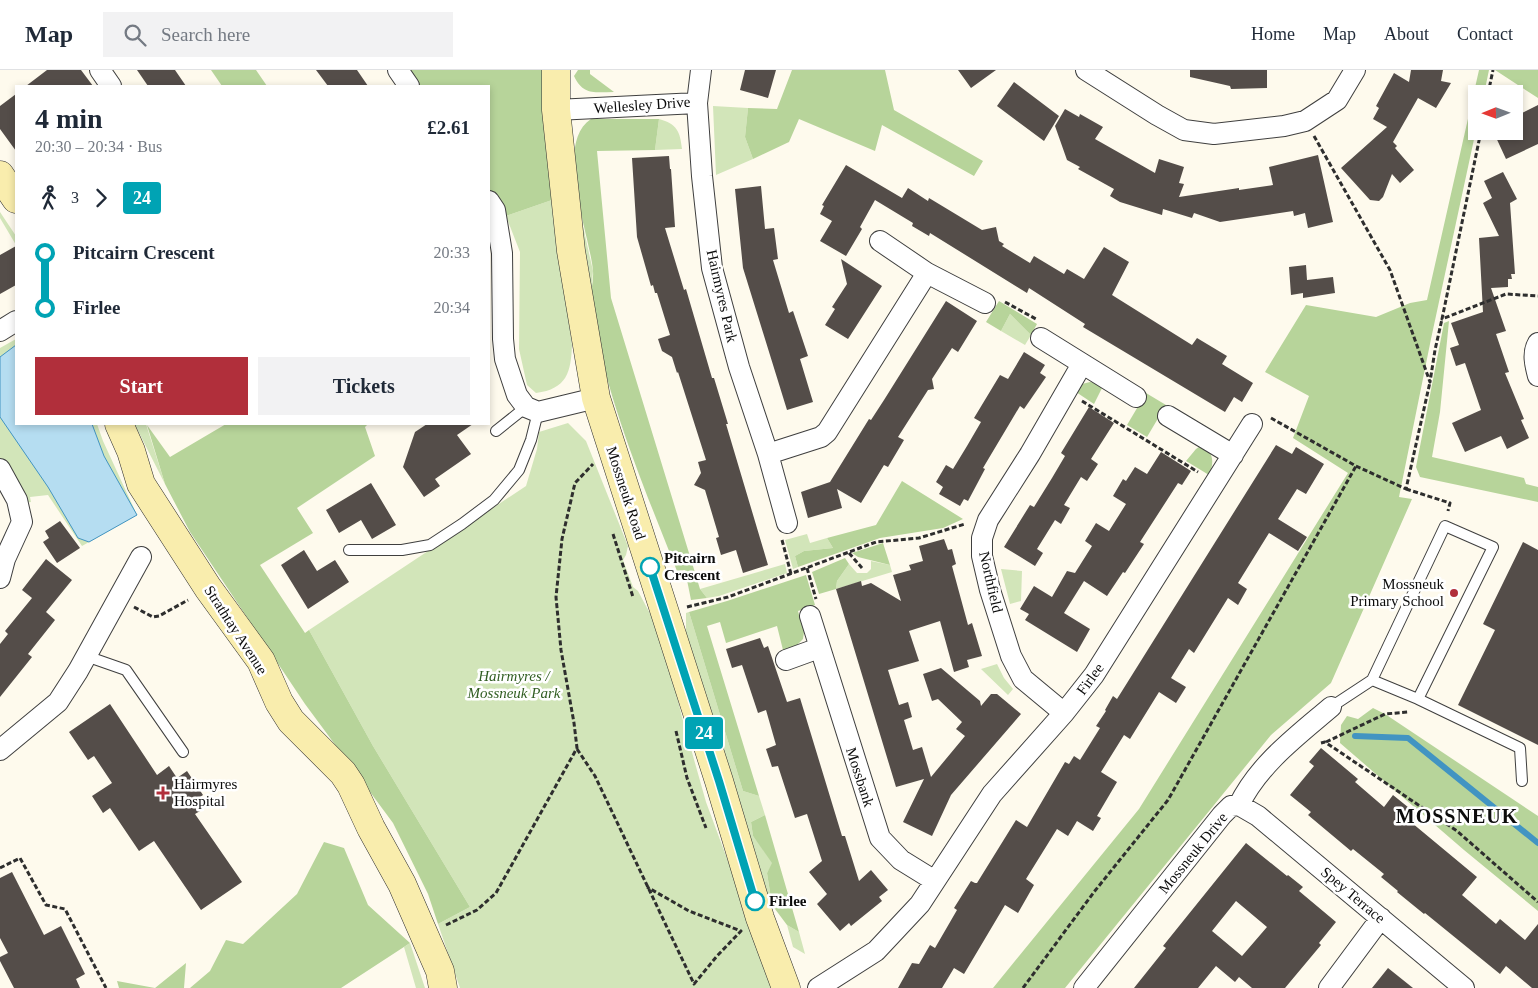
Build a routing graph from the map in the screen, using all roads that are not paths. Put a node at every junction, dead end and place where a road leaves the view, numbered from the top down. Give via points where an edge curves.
1 (100, 70) edge
2 (398, 70) edge
3 (556, 70) edge
4 (701, 70) edge
5 (1086, 70) edge
6 (1356, 70) edge
7 (110, 85) edge
8 (408, 85) edge
9 (697, 103) junction
10 (556, 110) junction
11 (490, 202) edge
12 (880, 241) dead end
13 (928, 273) junction
14 (985, 303) road end
15 (15, 322) edge
16 (0, 331) edge
17 (1041, 338) road end
18 (1538, 342) edge
19 (1082, 364) junction
20 (1538, 376) edge
21 (1136, 397) dead end
22 (596, 398) junction
23 (532, 409) junction
24 (1168, 416) dead end
25 (1252, 424) road end
26 (119, 425) edge
27 (496, 431) dead end
28 (768, 454) junction
29 (1232, 455) junction
30 (0, 470) edge
31 (787, 523) road end
32 (348, 550) dead end
33 (141, 558) dead end
34 (0, 578) edge
35 (810, 616) road end
36 (819, 648) junction
37 (86, 656) junction
38 (786, 660) dead end
39 (1372, 680) junction
40 (1418, 699) junction
41 (1330, 707) joint
42 (1064, 713) junction
43 (0, 750) edge
44 (184, 752) dead end
45 (1522, 782) dead end
46 (1239, 805) junction
47 (935, 881) junction
48 (1381, 918) junction
49 (443, 988) edge
50 (786, 988) edge
51 (818, 988) edge
52 (1084, 988) edge
53 (1328, 988) edge
54 (1464, 988) edge

1 - 7 street
2 - 8 street
3 - 10 street, Mossneuk Road
4 - 9 street, Wellesley Drive
5 - 6 street via 1184,130 1214,134 1305,121 1336,100
9 - 10 street, Wellesley Drive
9 - 28 street, Hairmyres Park via 712,268 739,367
10 - 22 street, Mossneuk Road via 571,251
11 - 23 street via 495,210 502,253 505,359 517,395
12 - 13 street
13 - 14 street
13 - 28 street via 827,432 821,437
15 - 16 street
17 - 19 street
18 - 20 street via 1534,363
19 - 21 street
19 - 42 street, Northfield via 988,520 982,538 982,556 1011,656 1023,679
22 - 23 street
22 - 50 street, Mossneuk Road via 760,918
23 - 27 lane
23 - 32 lane via 531,440 519,470 494,500 430,545 402,550
24 - 29 street
25 - 29 street, Firlee
26 - 49 street, Strathtay Avenue via 141,484 208,588 261,661 279,702 351,785 402,884 440,971
28 - 31 street, Hairmyres Park
29 - 42 street, Firlee via 1094,675
30 - 34 street via 17,500 22,522
33 - 37 street
35 - 36 street, Mossbank
36 - 38 street
36 - 47 street, Mossbank via 880,838 901,860
37 - 43 street via 58,702
37 - 44 lane via 126,670
39 - 40 lane
39 - 40 lane via 1445,526 1493,548
39 - 41 lane
40 - 45 lane via 1520,748
41 - 46 street, Mossneuk Drive via 1284,746 1247,789
42 - 47 street, Firlee via 992,794
46 - 48 street, Spey Terrace via 1258,816
46 - 52 street, Mossneuk Drive via 1231,806 1222,815
47 - 51 street, Firlee via 920,904 876,951
48 - 53 street
48 - 54 street, Spey Terrace

